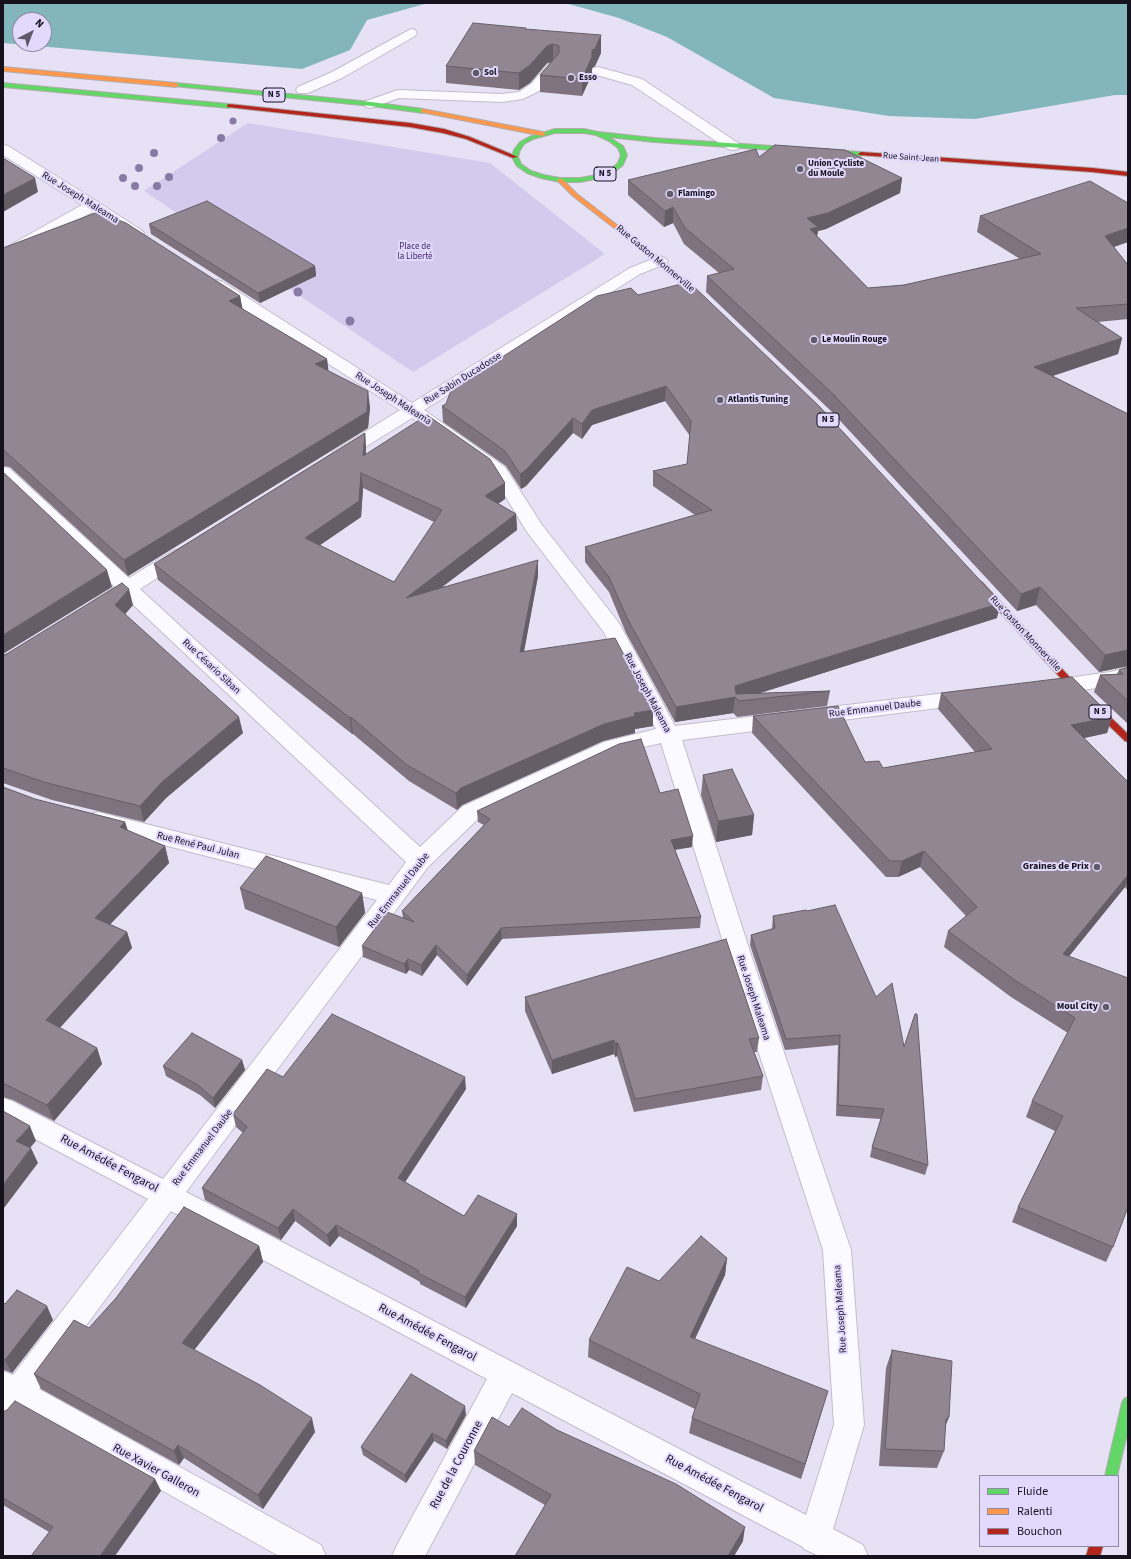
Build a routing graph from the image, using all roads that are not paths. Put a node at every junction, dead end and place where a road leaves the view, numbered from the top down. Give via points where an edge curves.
1 (411, 33) dead end
2 (553, 67) edge
3 (3, 69) edge
4 (598, 71) dead end
5 (3, 86) edge
6 (303, 90) dead end
7 (371, 104) junction
8 (543, 134) junction
9 (598, 134) junction
10 (733, 146) junction
11 (3, 149) edge
12 (515, 156) junction
13 (1128, 174) edge
14 (560, 180) junction
15 (93, 206) junction
16 (153, 244) edge
17 (3, 255) edge
18 (660, 261) junction
19 (199, 274) edge
20 (711, 307) edge
21 (412, 410) junction
22 (324, 465) edge
23 (3, 472) edge
24 (195, 546) edge
25 (974, 579) edge
26 (127, 588) junction
27 (88, 612) edge
28 (1128, 674) edge
29 (1072, 685) junction
30 (1029, 690) edge
31 (989, 695) edge
32 (669, 734) junction
33 (1128, 739) edge
34 (80, 816) edge
35 (420, 860) junction
36 (394, 895) junction
37 (3, 1109) edge
38 (168, 1195) junction
39 (506, 1375) junction
40 (8, 1397) edge
41 (1128, 1403) edge
42 (1111, 1475) edge
43 (815, 1538) junction
44 (310, 1556) edge
45 (408, 1556) edge
46 (852, 1556) edge

1 - 6 street via 337,75
2 - 7 street via 536,87 523,95 502,98 398,94
3 - 7 main road, N 5
4 - 10 street via 637,82
5 - 12 main road, N 5 via 410,125 468,138
7 - 8 main road, N 5 via 448,115
8 - 9 main road, N 5 via 570,131
8 - 12 main road, N 5 via 522,143
9 - 10 main road, Rue Saint-Jean / N 5
9 - 14 main road, N 5 via 621,147 624,156 621,164 598,177
10 - 13 main road, Rue Saint-Jean / N 5
11 - 15 street, Rue Joseph Maleama
12 - 14 main road, N 5 via 519,165 529,172
14 - 18 main road, Rue Gaston Monnerville via 575,195
15 - 16 street, Rue Joseph Maleama
15 - 17 street
18 - 20 main road, Rue Gaston Monnerville
18 - 21 street, Rue Sabin Ducadosse via 635,271
19 - 21 street, Rue Joseph Maleama
21 - 22 street, Rue Sabin Ducadosse
21 - 32 street, Rue Joseph Maleama via 499,471 534,528 612,628
23 - 26 street, Rue Césario Siban
24 - 26 street
25 - 29 main road, Rue Gaston Monnerville / N 5
26 - 27 street
26 - 35 street, Rue Césario Siban
28 - 29 street
29 - 30 street
29 - 33 main road, Rue Gaston Monnerville / N 5
31 - 32 street, Rue Emmanuel Daube
32 - 35 street, Rue Emmanuel Daube via 612,747 471,812
32 - 43 street, Rue Joseph Maleama via 837,1250 849,1425
34 - 36 street, Rue René Paul Julan
35 - 36 street, Rue Emmanuel Daube
36 - 38 street, Rue Emmanuel Daube
37 - 38 street, Rue Amédée Fengarol
38 - 39 street, Rue Amédée Fengarol
38 - 40 street, Rue Emmanuel Daube
39 - 43 street, Rue Amédée Fengarol
39 - 45 street, Rue de la Couronne
40 - 44 street, Rue Xavier Galleron
41 - 42 main road
43 - 46 street, Rue Amédée Fengarol

